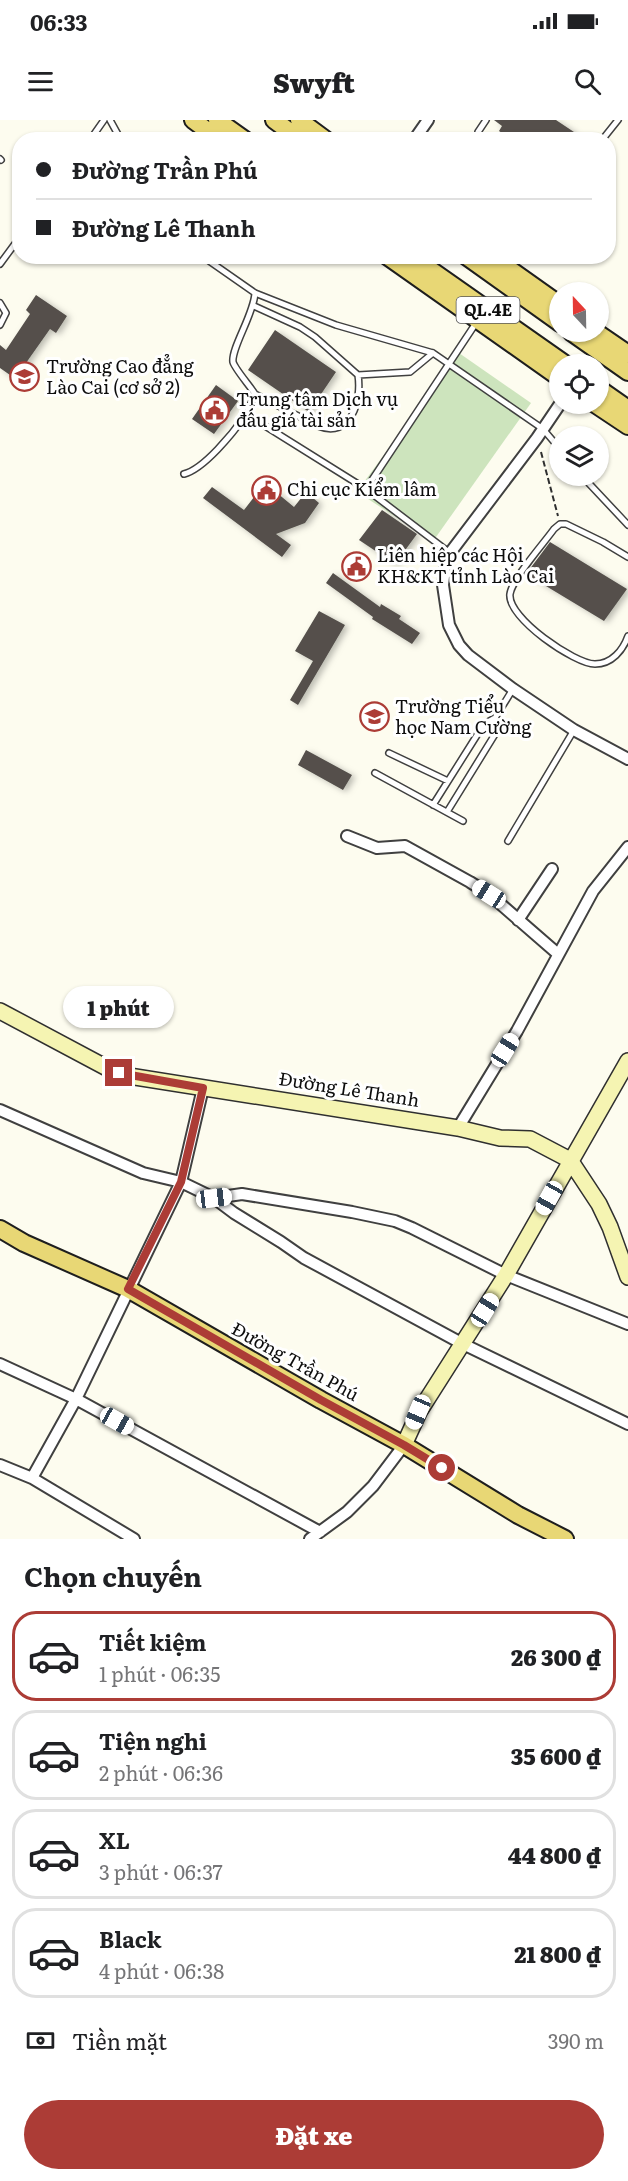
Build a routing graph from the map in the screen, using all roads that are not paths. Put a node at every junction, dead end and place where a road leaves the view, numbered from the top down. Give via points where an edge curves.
1 (193, 120) edge
2 (218, 120) edge
3 (274, 120) edge
4 (299, 120) edge
5 (618, 120) edge
6 (209, 132) edge
7 (234, 132) edge
8 (290, 132) edge
9 (315, 132) edge
10 (608, 132) edge
11 (12, 248) edge
12 (0, 264) edge
13 (213, 264) edge
14 (398, 264) edge
15 (422, 264) edge
16 (477, 264) edge
17 (506, 264) edge
18 (255, 293) junction
19 (549, 297) edge
20 (0, 303) edge
21 (254, 306) junction
22 (549, 315) edge
23 (478, 321) junction
24 (0, 325) edge
25 (609, 341) edge
26 (585, 342) edge
27 (433, 353) junction
28 (551, 354) edge
29 (628, 354) edge
30 (449, 363) junction
31 (549, 370) edge
32 (628, 372) edge
33 (358, 375) junction
34 (255, 394) junction
35 (609, 396) edge
36 (628, 409) edge
37 (609, 413) edge
38 (246, 414) junction
39 (553, 414) edge
40 (628, 426) edge
41 (540, 434) junction
42 (549, 441) edge
43 (184, 474) dead end
44 (591, 486) edge
45 (366, 489) junction
46 (628, 525) edge
47 (450, 553) junction
48 (628, 557) edge
49 (628, 636) edge
50 (513, 688) junction
51 (495, 718) junction
52 (574, 730) junction
53 (389, 753) dead end
54 (628, 759) edge
55 (375, 772) dead end
56 (448, 781) junction
57 (433, 805) junction
58 (447, 812) junction
59 (463, 821) dead end
60 (347, 836) dead end
61 (508, 841) dead end
62 (628, 847) edge
63 (552, 869) dead end
64 (518, 920) junction
65 (558, 954) junction
66 (0, 1011) edge
67 (628, 1060) edge
68 (203, 1088) junction
69 (0, 1110) edge
70 (458, 1128) junction
71 (570, 1160) junction
72 (181, 1182) junction
73 (214, 1198) junction
74 (0, 1229) edge
75 (506, 1275) junction
76 (628, 1277) edge
77 (128, 1289) junction
78 (628, 1324) edge
79 (463, 1344) junction
80 (0, 1364) edge
81 (76, 1399) junction
82 (628, 1424) edge
83 (404, 1445) junction
84 (0, 1465) edge
85 (32, 1478) junction
86 (315, 1536) edge
87 (134, 1539) edge
88 (565, 1539) edge

1 - 6 main road
2 - 7 main road
3 - 8 main road
4 - 9 main road
5 - 10 lane
11 - 12 lane
13 - 18 lane
14 - 23 main road
15 - 28 main road, QL.4E
16 - 22 main road, QL.4E
17 - 19 main road
18 - 21 lane
18 - 27 lane via 336,324
20 - 24 lane via 6,313
21 - 33 lane via 300,327
21 - 34 lane via 233,359
23 - 30 lane
23 - 31 main road
25 - 29 main road
26 - 32 main road
27 - 30 lane
27 - 33 lane via 410,372
30 - 41 lane
30 - 45 lane
33 - 34 lane via 360,387 354,410 343,426 334,430
34 - 38 lane
35 - 36 main road
37 - 40 main road
38 - 43 lane via 203,465
38 - 45 lane
39 - 41 street
41 - 42 lane
41 - 47 street
44 - 46 lane
45 - 47 lane
47 - 50 street via 443,585 453,635 468,655
48 - 49 lane via 561,524 514,582 510,593 515,611 523,621 548,642 594,664 616,656
50 - 51 lane
50 - 52 street
51 - 56 lane via 484,724
51 - 58 lane via 497,731
52 - 54 street
52 - 61 lane
53 - 56 lane
55 - 57 lane
56 - 57 lane
57 - 58 lane
58 - 59 lane
60 - 64 street via 377,848 405,846 489,894
62 - 65 street via 594,891
63 - 64 street
64 - 65 street
65 - 70 street
66 - 68 street, Đường Lê Thanh via 119,1073
67 - 71 street
68 - 70 street, Đường Lê Thanh
68 - 72 street
69 - 72 street via 143,1173
70 - 71 street, Đường Lê Thanh via 500,1138 530,1139
71 - 75 street
71 - 76 street via 602,1212
72 - 73 street
72 - 77 street
73 - 75 street via 242,1194 395,1221
73 - 79 street via 304,1258
74 - 77 main road, Đường Trần Phú
75 - 78 street
75 - 79 street
77 - 81 street
77 - 83 main road, Đường Trần Phú
79 - 82 street
79 - 83 street via 418,1412
80 - 81 street
81 - 85 street
81 - 86 street
83 - 86 street via 373,1486
83 - 88 main road, Đường Trần Phú
84 - 85 street
85 - 87 street

